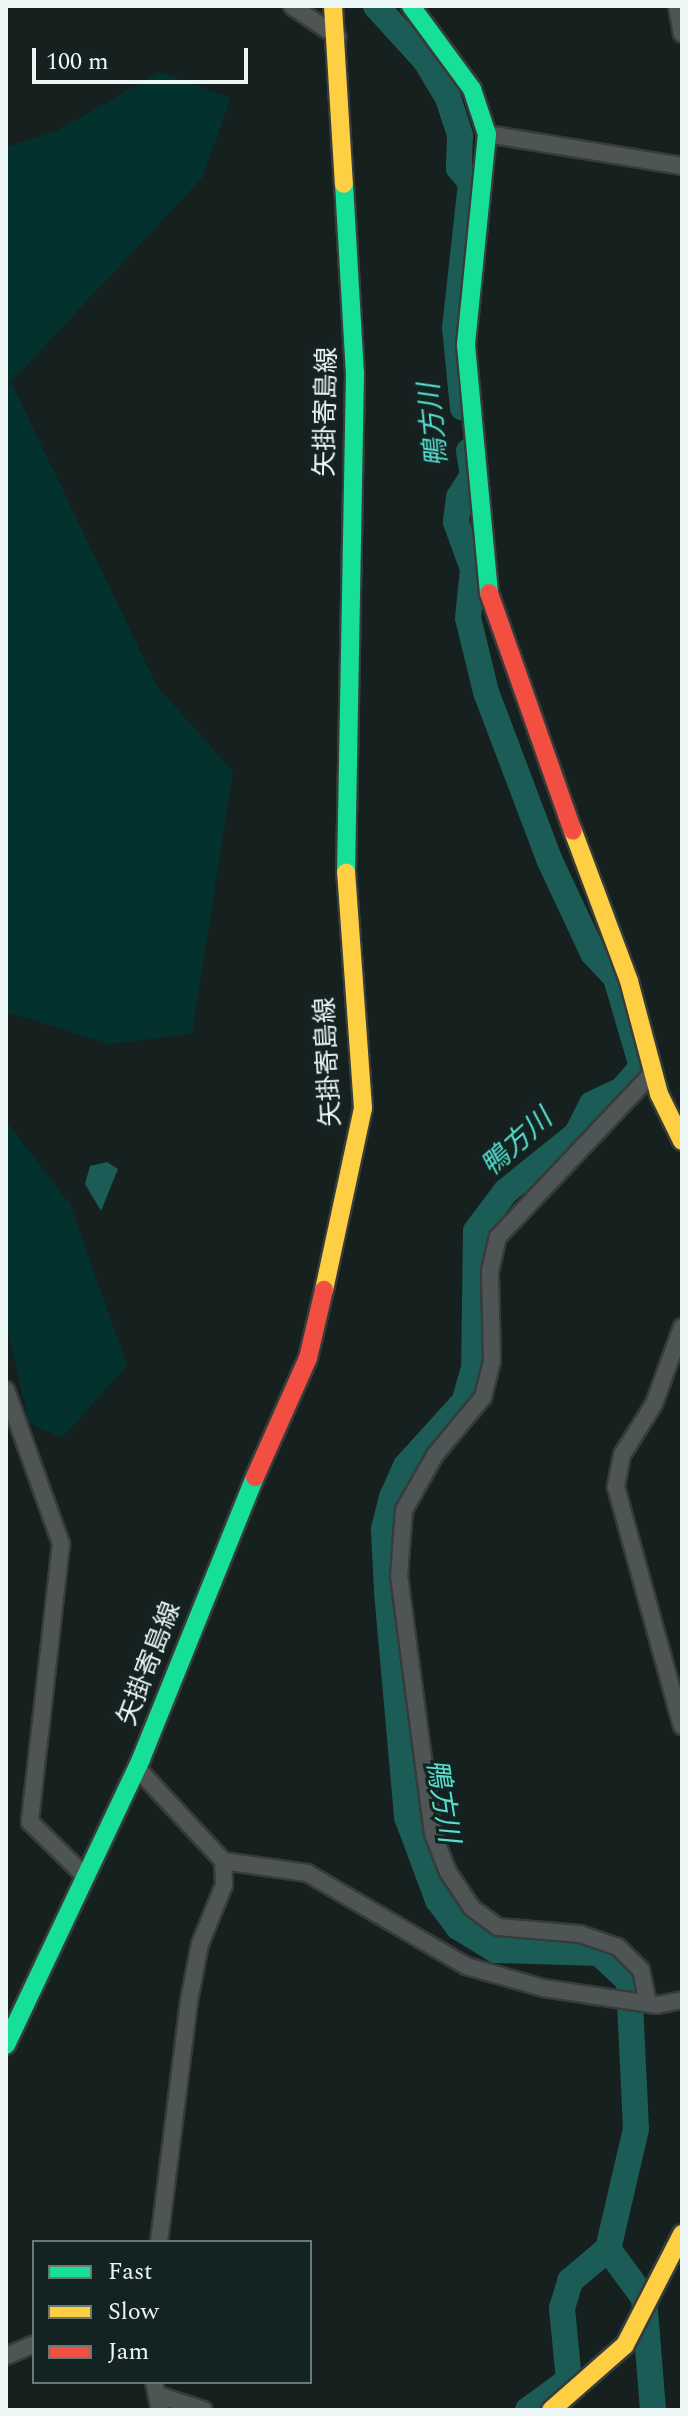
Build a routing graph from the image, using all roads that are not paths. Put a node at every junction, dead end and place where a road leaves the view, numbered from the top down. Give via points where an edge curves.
1 (292, 6) edge
2 (333, 6) edge
3 (411, 6) edge
4 (677, 6) edge
5 (682, 34) edge
6 (338, 37) junction
7 (487, 134) junction
8 (682, 166) edge
9 (648, 1078) junction
10 (682, 1141) edge
11 (682, 1327) edge
12 (6, 1390) edge
13 (682, 1726) edge
14 (137, 1768) junction
15 (223, 1861) junction
16 (85, 1876) junction
17 (682, 2000) edge
18 (643, 2002) junction
19 (6, 2045) edge
20 (682, 2234) edge
21 (159, 2240) edge
22 (32, 2345) edge
23 (6, 2356) edge
24 (158, 2396) edge
25 (204, 2410) edge
26 (551, 2410) edge

1 - 6 street
2 - 6 main road, 矢掛寄島線
3 - 7 main road via 472,89
4 - 5 street
6 - 14 main road, 矢掛寄島線 via 355,373 345,859 363,1108 308,1358
7 - 8 street
7 - 9 main road via 466,345 491,609 629,981
9 - 10 main road
9 - 18 street via 498,1237 490,1271 492,1361 483,1397 435,1455 404,1510 399,1576 429,1809 448,1872 472,1908 498,1927 580,1934 618,1947 641,1970
11 - 13 street via 654,1404 622,1455 616,1487
12 - 16 street via 61,1544 30,1822
14 - 15 street
14 - 16 main road, 矢掛寄島線
15 - 18 street via 307,1873 405,1934 504,1980
15 - 21 street via 224,1885 200,1944 189,2001
16 - 19 main road, 矢掛寄島線
17 - 18 street
20 - 26 main road via 637,2328 575,2395
22 - 23 street
24 - 25 street

